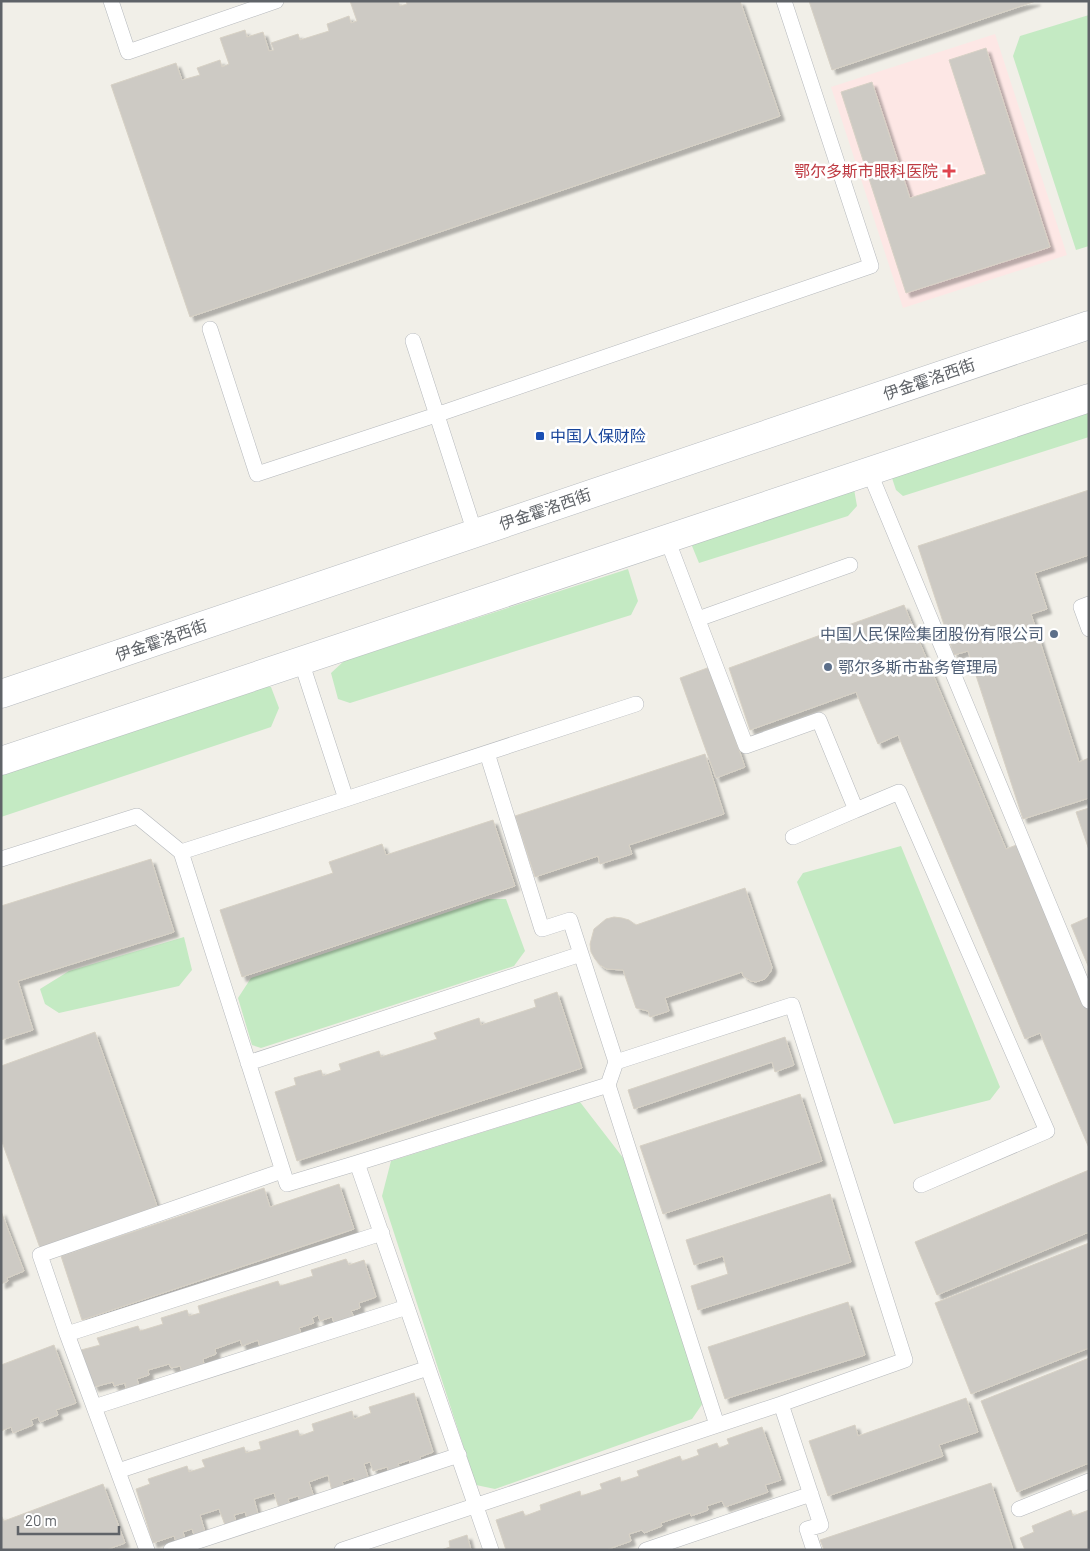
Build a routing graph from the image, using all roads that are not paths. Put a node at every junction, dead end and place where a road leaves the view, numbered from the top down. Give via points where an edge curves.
1 (110, 1) edge
2 (276, 1) edge
3 (784, 1) edge
4 (1089, 325) edge
5 (210, 329) dead end
6 (412, 342) dead end
7 (1089, 398) edge
8 (436, 415) junction
9 (869, 471) junction
10 (475, 533) junction
11 (668, 539) junction
12 (850, 565) dead end
13 (1089, 604) edge
14 (698, 618) junction
15 (1089, 629) edge
16 (301, 661) junction
17 (1, 694) edge
18 (636, 704) dead end
19 (487, 753) junction
20 (1, 761) edge
21 (346, 799) junction
22 (856, 810) junction
23 (793, 837) dead end
24 (181, 852) junction
25 (1, 859) edge
26 (581, 954) junction
27 (1089, 1001) edge
28 (616, 1062) junction
29 (248, 1063) junction
30 (608, 1085) junction
31 (357, 1163) junction
32 (282, 1171) junction
33 (921, 1185) dead end
34 (382, 1233) junction
35 (407, 1307) junction
36 (67, 1334) junction
37 (428, 1368) junction
38 (781, 1404) junction
39 (94, 1407) junction
40 (717, 1425) junction
41 (459, 1455) junction
42 (118, 1471) junction
43 (1089, 1481) edge
44 (811, 1494) junction
45 (476, 1505) junction
46 (1019, 1509) dead end
47 (147, 1550) edge
48 (171, 1550) edge
49 (342, 1550) edge
50 (491, 1550) edge
51 (646, 1550) edge
52 (814, 1550) edge

1 - 2 lane via 128,52
3 - 8 lane via 871,266
4 - 10 street, 伊金霍洛西街
5 - 8 lane via 256,474
6 - 8 lane
7 - 9 street
8 - 10 lane
9 - 11 street
9 - 27 lane
10 - 17 street, 伊金霍洛西街
11 - 14 lane
11 - 16 street
12 - 14 lane
13 - 15 lane via 1081,607
14 - 22 lane via 746,746 819,720
16 - 20 street
16 - 21 lane
18 - 19 lane
19 - 21 lane
19 - 26 lane via 542,929 570,920
21 - 24 lane
22 - 23 lane
22 - 33 lane via 899,792 1046,1131
24 - 25 lane via 137,816
24 - 29 lane
26 - 28 lane
26 - 29 lane
28 - 30 lane
28 - 38 lane via 792,1005 905,1360
29 - 32 lane
30 - 31 lane
30 - 40 lane
31 - 32 lane via 287,1184
31 - 34 lane
32 - 36 lane via 40,1255
34 - 35 lane
34 - 36 lane
35 - 37 lane
35 - 39 lane
36 - 39 lane
37 - 41 lane
37 - 42 lane
38 - 40 lane
38 - 44 lane
39 - 42 lane
40 - 45 lane
41 - 45 lane
41 - 48 lane
42 - 47 lane
43 - 46 lane
44 - 51 lane
44 - 52 lane via 821,1525 807,1529
45 - 49 lane
45 - 50 lane

